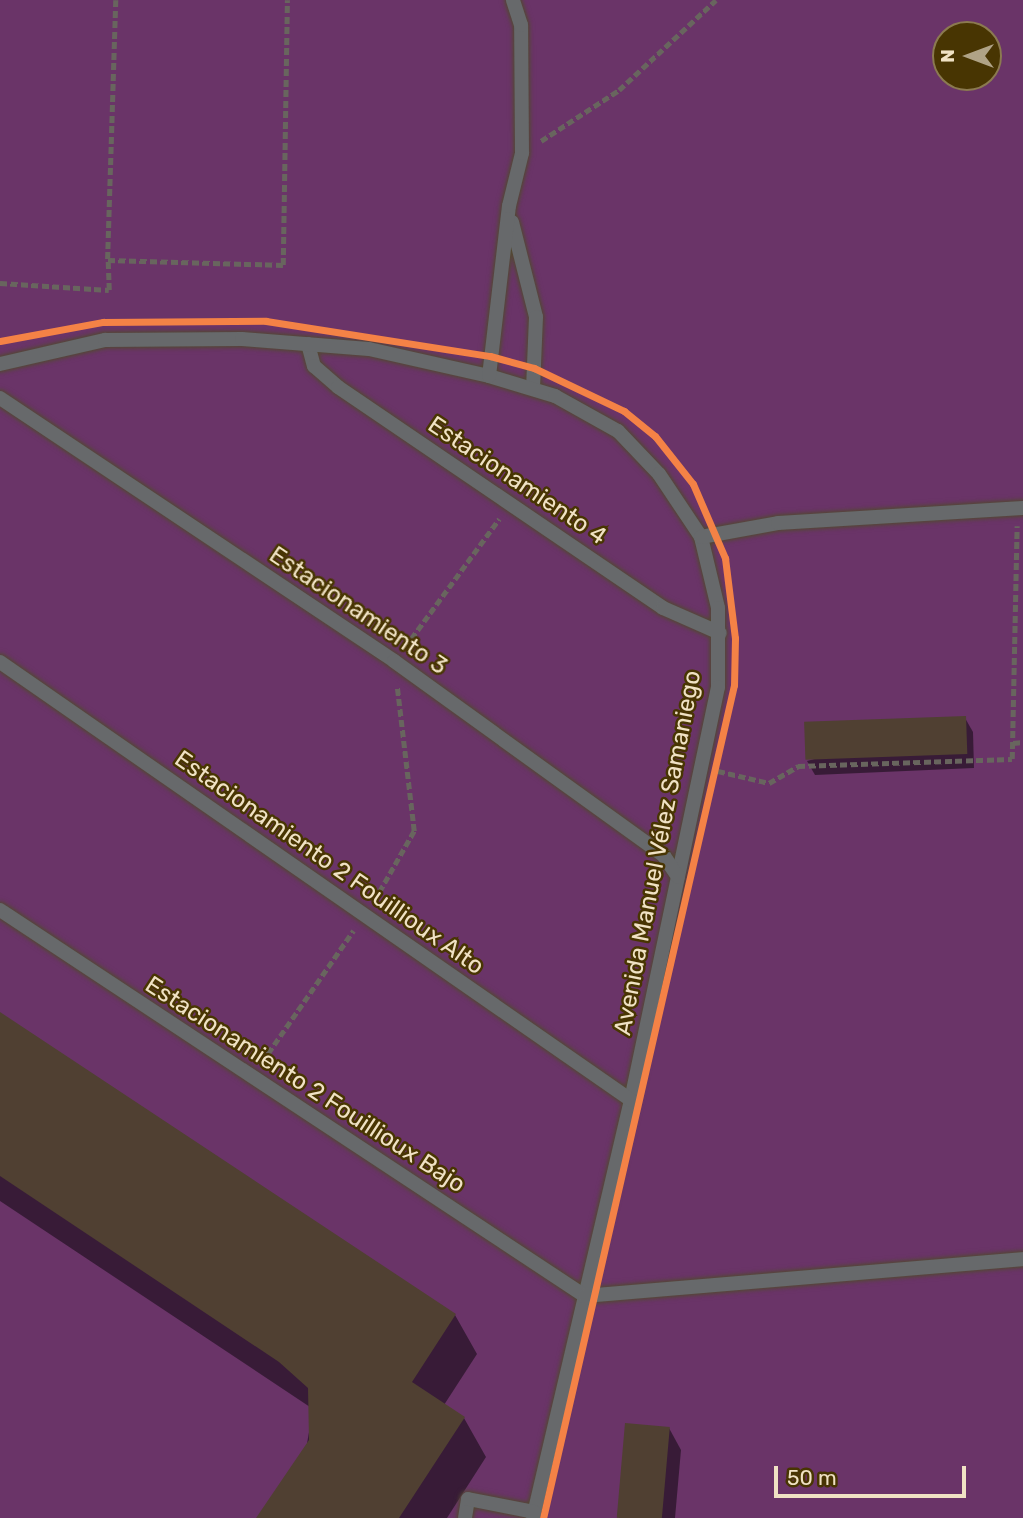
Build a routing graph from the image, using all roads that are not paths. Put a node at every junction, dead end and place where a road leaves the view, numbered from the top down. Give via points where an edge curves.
1 (513, 0) edge
2 (509, 206) junction
3 (308, 344) junction
4 (0, 364) edge
5 (489, 376) junction
6 (533, 388) junction
7 (0, 398) edge
8 (1020, 508) edge
9 (701, 537) junction
10 (720, 633) junction
11 (0, 662) edge
12 (678, 877) junction
13 (0, 910) edge
14 (631, 1100) junction
15 (1023, 1259) edge
16 (585, 1296) junction
17 (533, 1515) edge
18 (465, 1518) edge

1 - 2 lane via 521,25 522,153
2 - 5 lane
2 - 6 lane via 536,317
3 - 4 lane, Avenida Manuel Vélez Samaniego via 105,340
3 - 5 lane, Avenida Manuel Vélez Samaniego via 369,349
3 - 10 lane, Estacionamiento 4 via 324,377 663,608
5 - 6 lane, Avenida Manuel Vélez Samaniego
6 - 9 lane, Avenida Manuel Vélez Samaniego via 618,430 659,474
7 - 12 lane, Estacionamiento 3 via 394,661 664,856
8 - 9 lane via 778,523
9 - 10 lane, Avenida Manuel Vélez Samaniego
10 - 12 lane, Avenida Manuel Vélez Samaniego via 718,687
11 - 14 lane, Estacionamiento 2 Fouillioux Alto
12 - 14 lane, Avenida Manuel Vélez Samaniego
13 - 16 lane, Estacionamiento 2 Fouillioux Bajo
14 - 16 lane, Avenida Manuel Vélez Samaniego
15 - 16 lane
16 - 17 lane, Avenida Manuel Vélez Samaniego
17 - 18 lane via 468,1499

